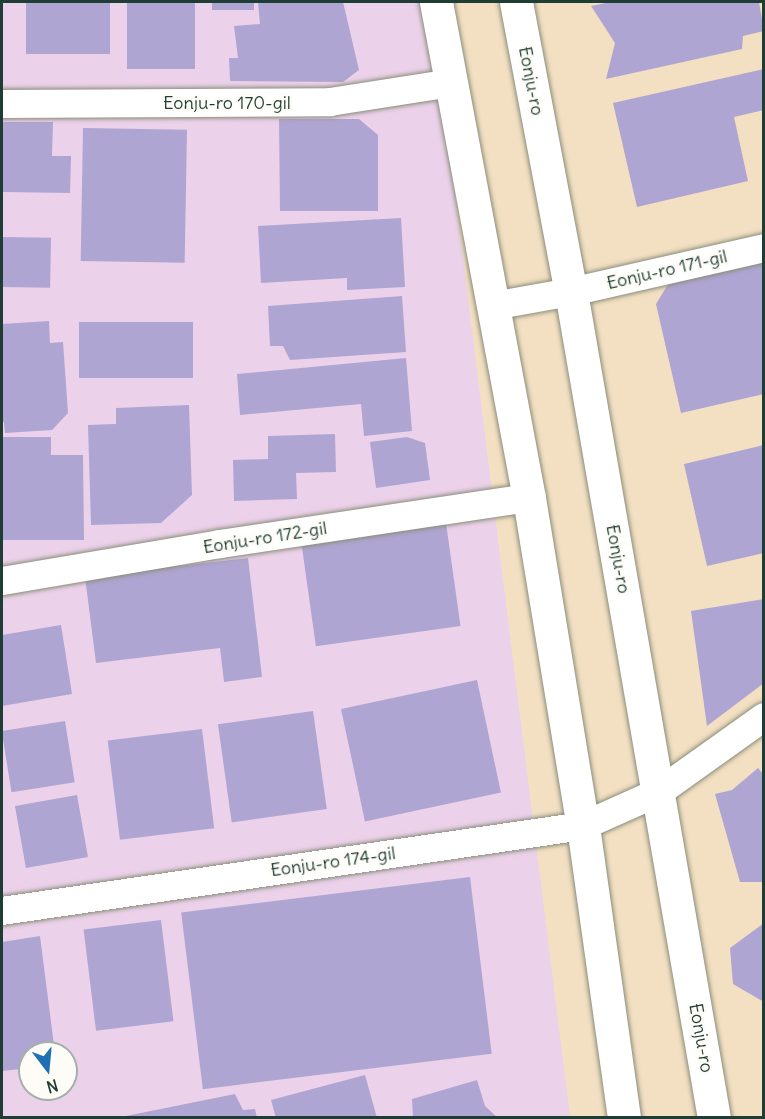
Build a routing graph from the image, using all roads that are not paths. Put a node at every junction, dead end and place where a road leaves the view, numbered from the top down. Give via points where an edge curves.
1 (436, 2) edge
2 (516, 2) edge
3 (452, 83) junction
4 (2, 104) edge
5 (764, 248) edge
6 (571, 292) junction
7 (493, 306) junction
8 (529, 498) junction
9 (2, 581) edge
10 (764, 717) edge
11 (659, 792) junction
12 (583, 826) junction
13 (2, 911) edge
14 (624, 1118) edge
15 (714, 1118) edge

1 - 3 main road
2 - 6 main road, Eonju-ro
3 - 4 street, Eonju-ro 170-gil via 330,102
3 - 7 main road
5 - 6 street, Eonju-ro 171-gil
6 - 7 street, Eonju-ro 171-gil
6 - 11 main road, Eonju-ro
7 - 8 main road
8 - 9 street, Eonju-ro 172-gil
8 - 12 main road
10 - 11 street, Eonju-ro 174-gil
11 - 12 street, Eonju-ro 174-gil
11 - 15 main road, Eonju-ro
12 - 13 street, Eonju-ro 174-gil
12 - 14 main road

